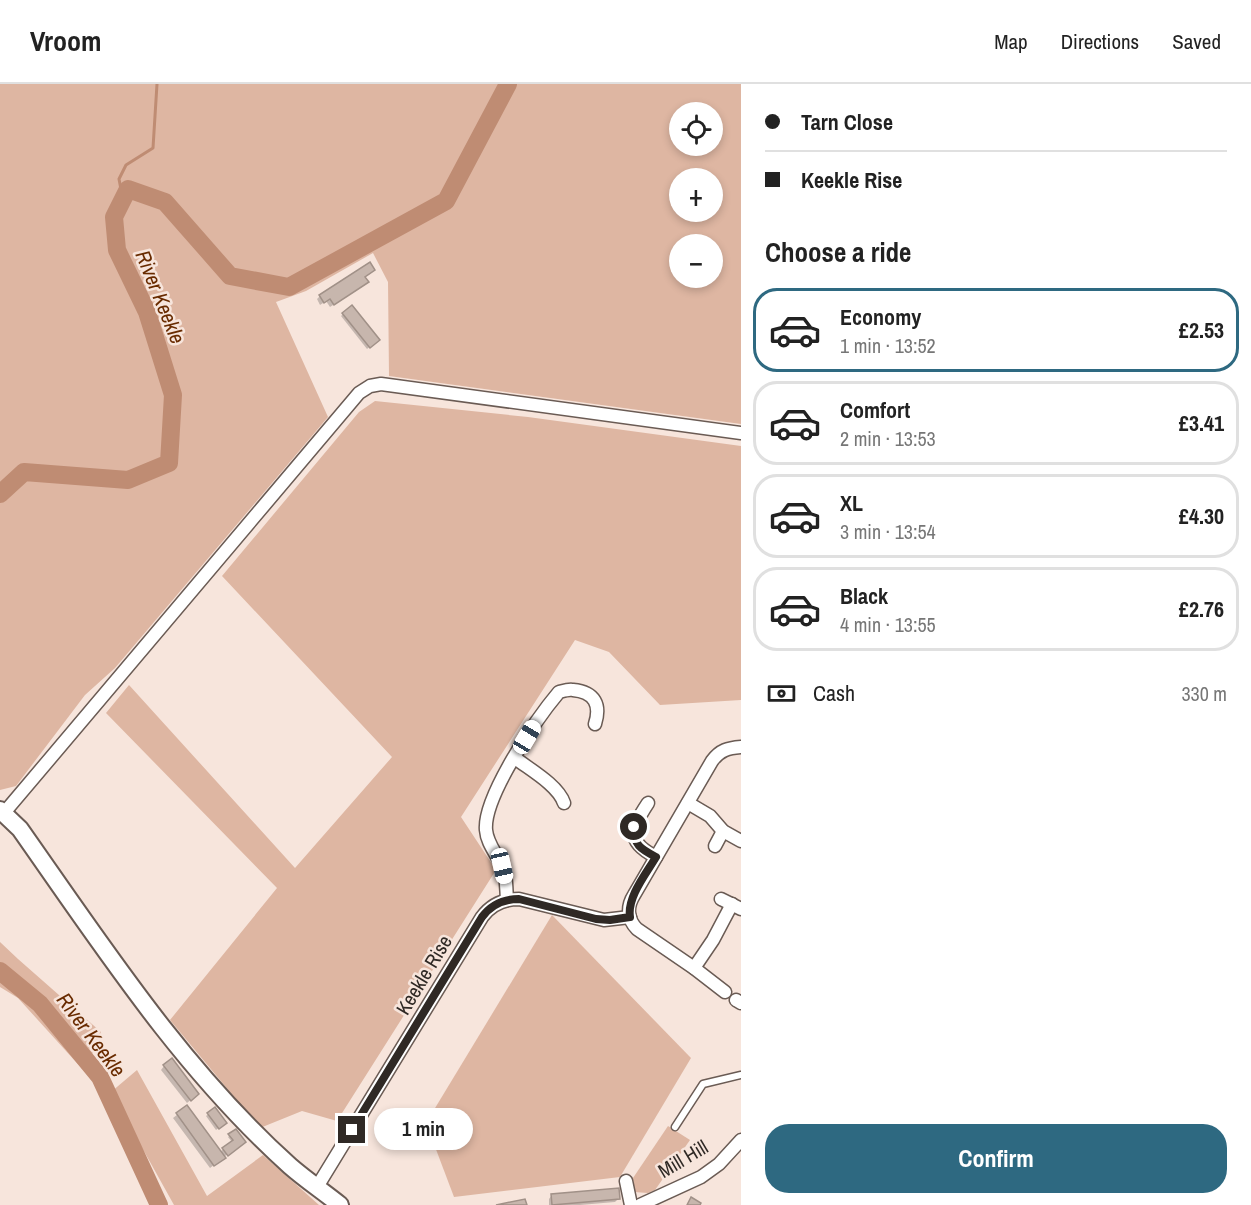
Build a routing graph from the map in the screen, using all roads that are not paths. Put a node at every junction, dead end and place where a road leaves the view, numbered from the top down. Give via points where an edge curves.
1 (741, 433) edge
2 (595, 724) dead end
3 (741, 747) edge
4 (515, 758) junction
5 (564, 803) dead end
6 (648, 803) dead end
7 (688, 803) junction
8 (2, 812) edge
9 (723, 831) junction
10 (741, 841) edge
11 (715, 846) dead end
12 (656, 857) junction
13 (507, 900) junction
14 (731, 904) edge
15 (630, 917) junction
16 (694, 968) junction
17 (725, 992) dead end
18 (741, 1075) edge
19 (675, 1127) dead end
20 (741, 1140) edge
21 (735, 1155) edge
22 (626, 1181) dead end
23 (317, 1187) junction
24 (340, 1205) edge
25 (631, 1205) edge
26 (640, 1205) edge

1 - 8 street via 381,384 370,386 352,401
2 - 4 street via 599,713 596,701 573,689 559,692
3 - 7 street via 716,755
4 - 5 street via 555,789
4 - 13 street via 498,785 486,830 488,842 502,866
6 - 12 street via 634,827 634,836 644,851
7 - 9 street via 710,816
7 - 12 street
8 - 23 main road via 20,829 162,1028 205,1080 291,1167
9 - 10 street
9 - 11 street
12 - 15 street via 632,899
13 - 15 street via 526,900 604,920
13 - 23 street, Keekle Rise via 482,917
14 - 16 street
15 - 16 street via 637,929
16 - 17 street
18 - 19 lane via 703,1084
20 - 21 street, Mill Hill
21 - 26 street, Mill Hill via 701,1177
22 - 25 street
23 - 24 main road

